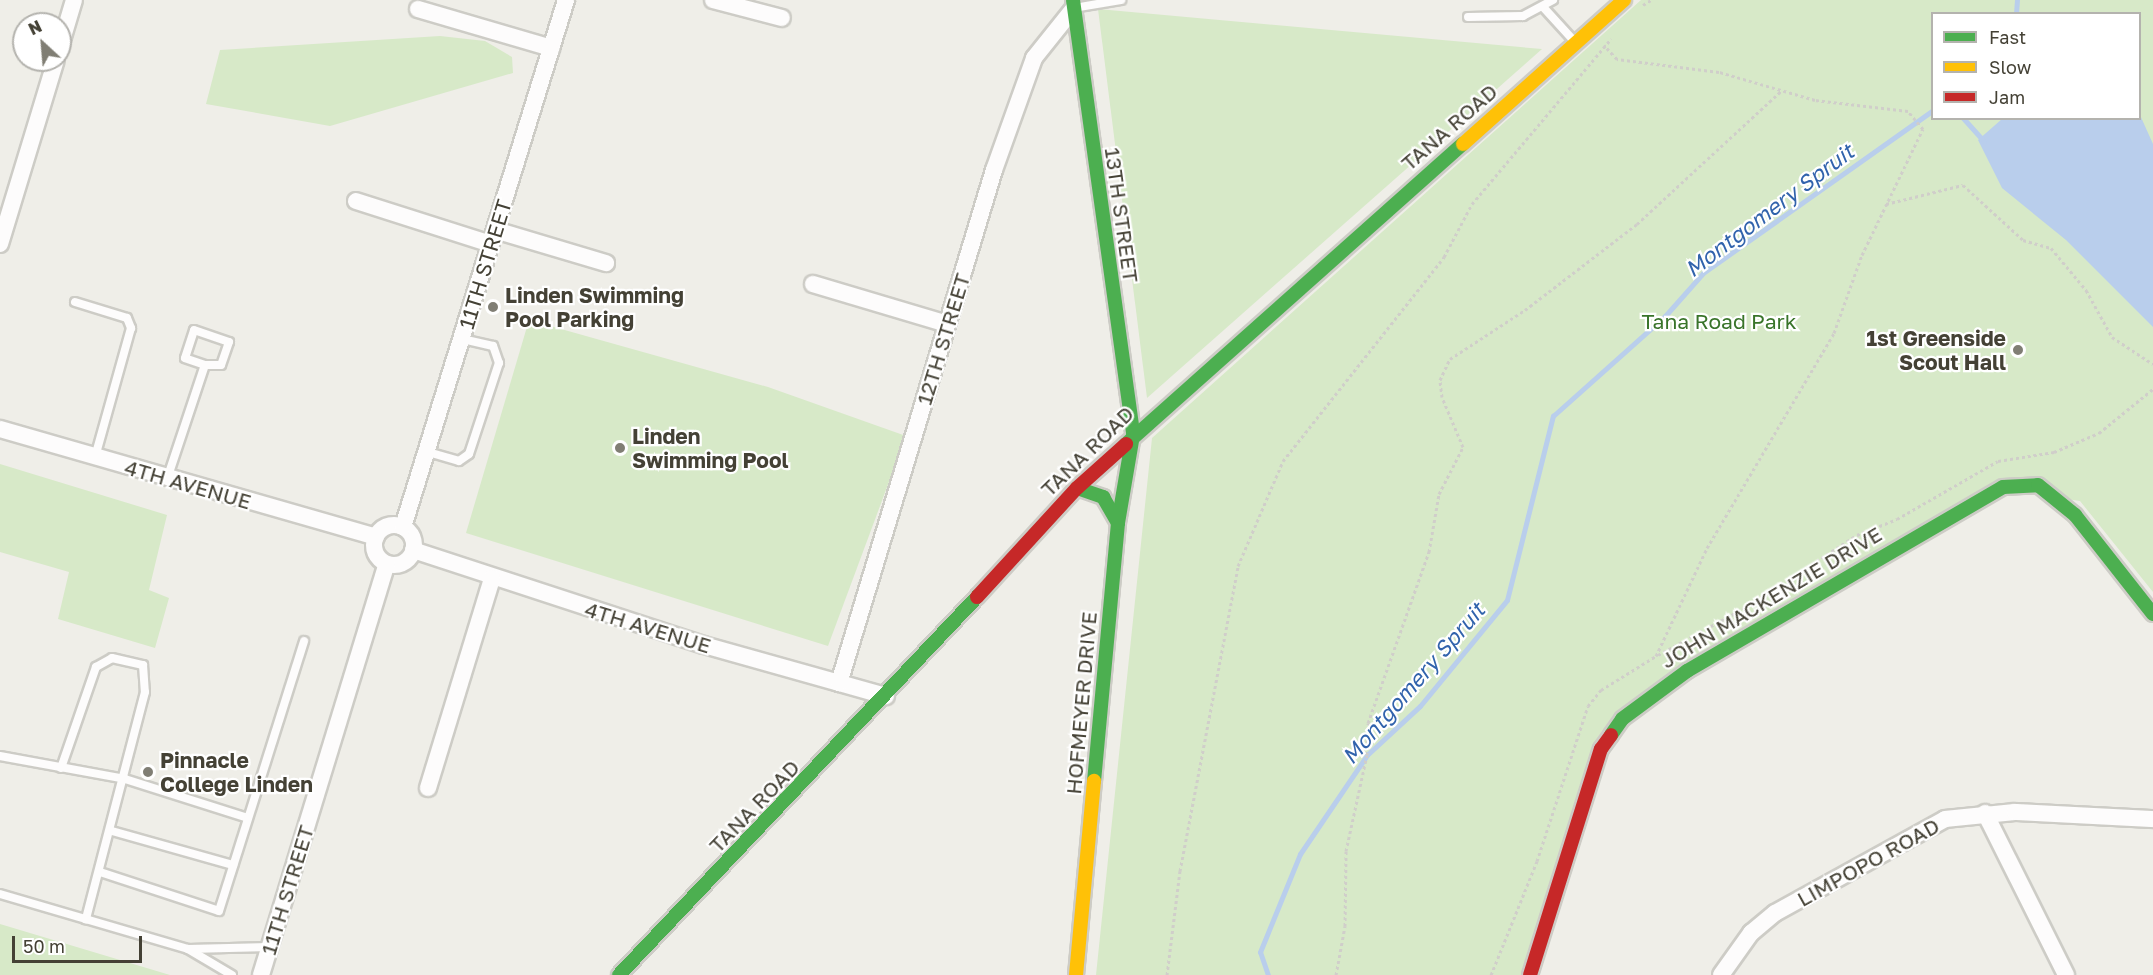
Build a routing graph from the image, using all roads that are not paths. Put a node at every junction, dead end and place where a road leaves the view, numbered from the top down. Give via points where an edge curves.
1 (566, 0) edge
2 (713, 0) edge
3 (1120, 0) edge
4 (1553, 0) edge
5 (1624, 0) edge
6 (1073, 4) edge
7 (1544, 8) junction
8 (418, 9) dead end
9 (1468, 17) dead end
10 (782, 18) dead end
11 (1576, 43) junction
12 (551, 48) junction
13 (52, 72) edge
14 (356, 201) dead end
15 (493, 237) junction
16 (0, 244) edge
17 (606, 263) dead end
18 (813, 284) dead end
19 (75, 302) dead end
20 (947, 324) junction
21 (462, 339) junction
22 (205, 365) junction
23 (0, 429) edge
24 (1133, 435) junction
25 (428, 452) junction
26 (95, 457) junction
27 (166, 479) junction
28 (1077, 488) junction
29 (1118, 523) junction
30 (403, 527) junction
31 (376, 537) junction
32 (413, 550) junction
33 (387, 564) junction
34 (492, 579) junction
35 (2153, 614) edge
36 (304, 641) dead end
37 (839, 683) junction
38 (886, 696) junction
39 (0, 756) edge
40 (61, 768) junction
41 (125, 779) junction
42 (428, 788) dead end
43 (1985, 813) junction
44 (248, 818) junction
45 (2153, 819) edge
46 (112, 831) junction
47 (233, 865) junction
48 (100, 872) junction
49 (0, 894) edge
50 (86, 919) junction
51 (270, 947) junction
52 (188, 949) junction
53 (232, 975) edge
54 (261, 975) edge
55 (619, 975) edge
56 (1076, 975) edge
57 (1530, 975) edge
58 (1721, 975) edge
59 (2066, 975) edge

1 - 12 street, 11TH STREET
2 - 10 street
3 - 6 lane
4 - 7 lane
5 - 11 street, TANA ROAD
6 - 20 street, 12TH STREET via 1030,68
6 - 24 street, 13TH STREET
7 - 9 lane via 1523,16
7 - 11 lane
8 - 12 street
11 - 24 street, TANA ROAD
12 - 15 street, 11TH STREET
13 - 16 street
14 - 15 street
15 - 17 street
15 - 21 street, 11TH STREET
18 - 20 street
19 - 26 lane via 127,318 131,328
20 - 37 street, 12TH STREET
21 - 25 street, 11TH STREET
21 - 25 lane via 493,346 499,363 469,454 459,461
22 - 22 lane via 221,365 229,342 194,330 185,358
22 - 27 lane
23 - 26 street, 4TH AVENUE
24 - 28 street, TANA ROAD
24 - 29 street, HOFMEYER DRIVE
25 - 30 street, 11TH STREET
26 - 27 street, 4TH AVENUE
27 - 31 street, 4TH AVENUE
28 - 29 street via 1103,497
28 - 38 street, TANA ROAD
29 - 56 street, HOFMEYER DRIVE
30 - 31 street via 390,525
30 - 32 street via 412,537
31 - 33 street via 375,550
32 - 33 street via 406,561
32 - 34 street, 4TH AVENUE
33 - 51 street, 11TH STREET
34 - 37 street, 4TH AVENUE
34 - 42 street
35 - 57 street, JOHN MACKENZIE DRIVE via 2075,515 2038,485 2003,487 1943,519 1679,676 1622,719 1601,749
36 - 44 lane
37 - 38 street, 4TH AVENUE
38 - 55 street, TANA ROAD
39 - 40 lane
40 - 41 lane
40 - 41 lane via 96,667 112,658 146,670
41 - 44 lane
41 - 46 lane
43 - 45 street, LIMPOPO ROAD
43 - 58 street, LIMPOPO ROAD via 1920,828 1775,913 1751,933
43 - 59 street
44 - 47 lane
46 - 47 lane
46 - 48 lane
47 - 48 lane via 219,911
48 - 50 lane
49 - 50 lane
50 - 52 lane
51 - 52 lane
51 - 54 street, 11TH STREET
52 - 53 lane

